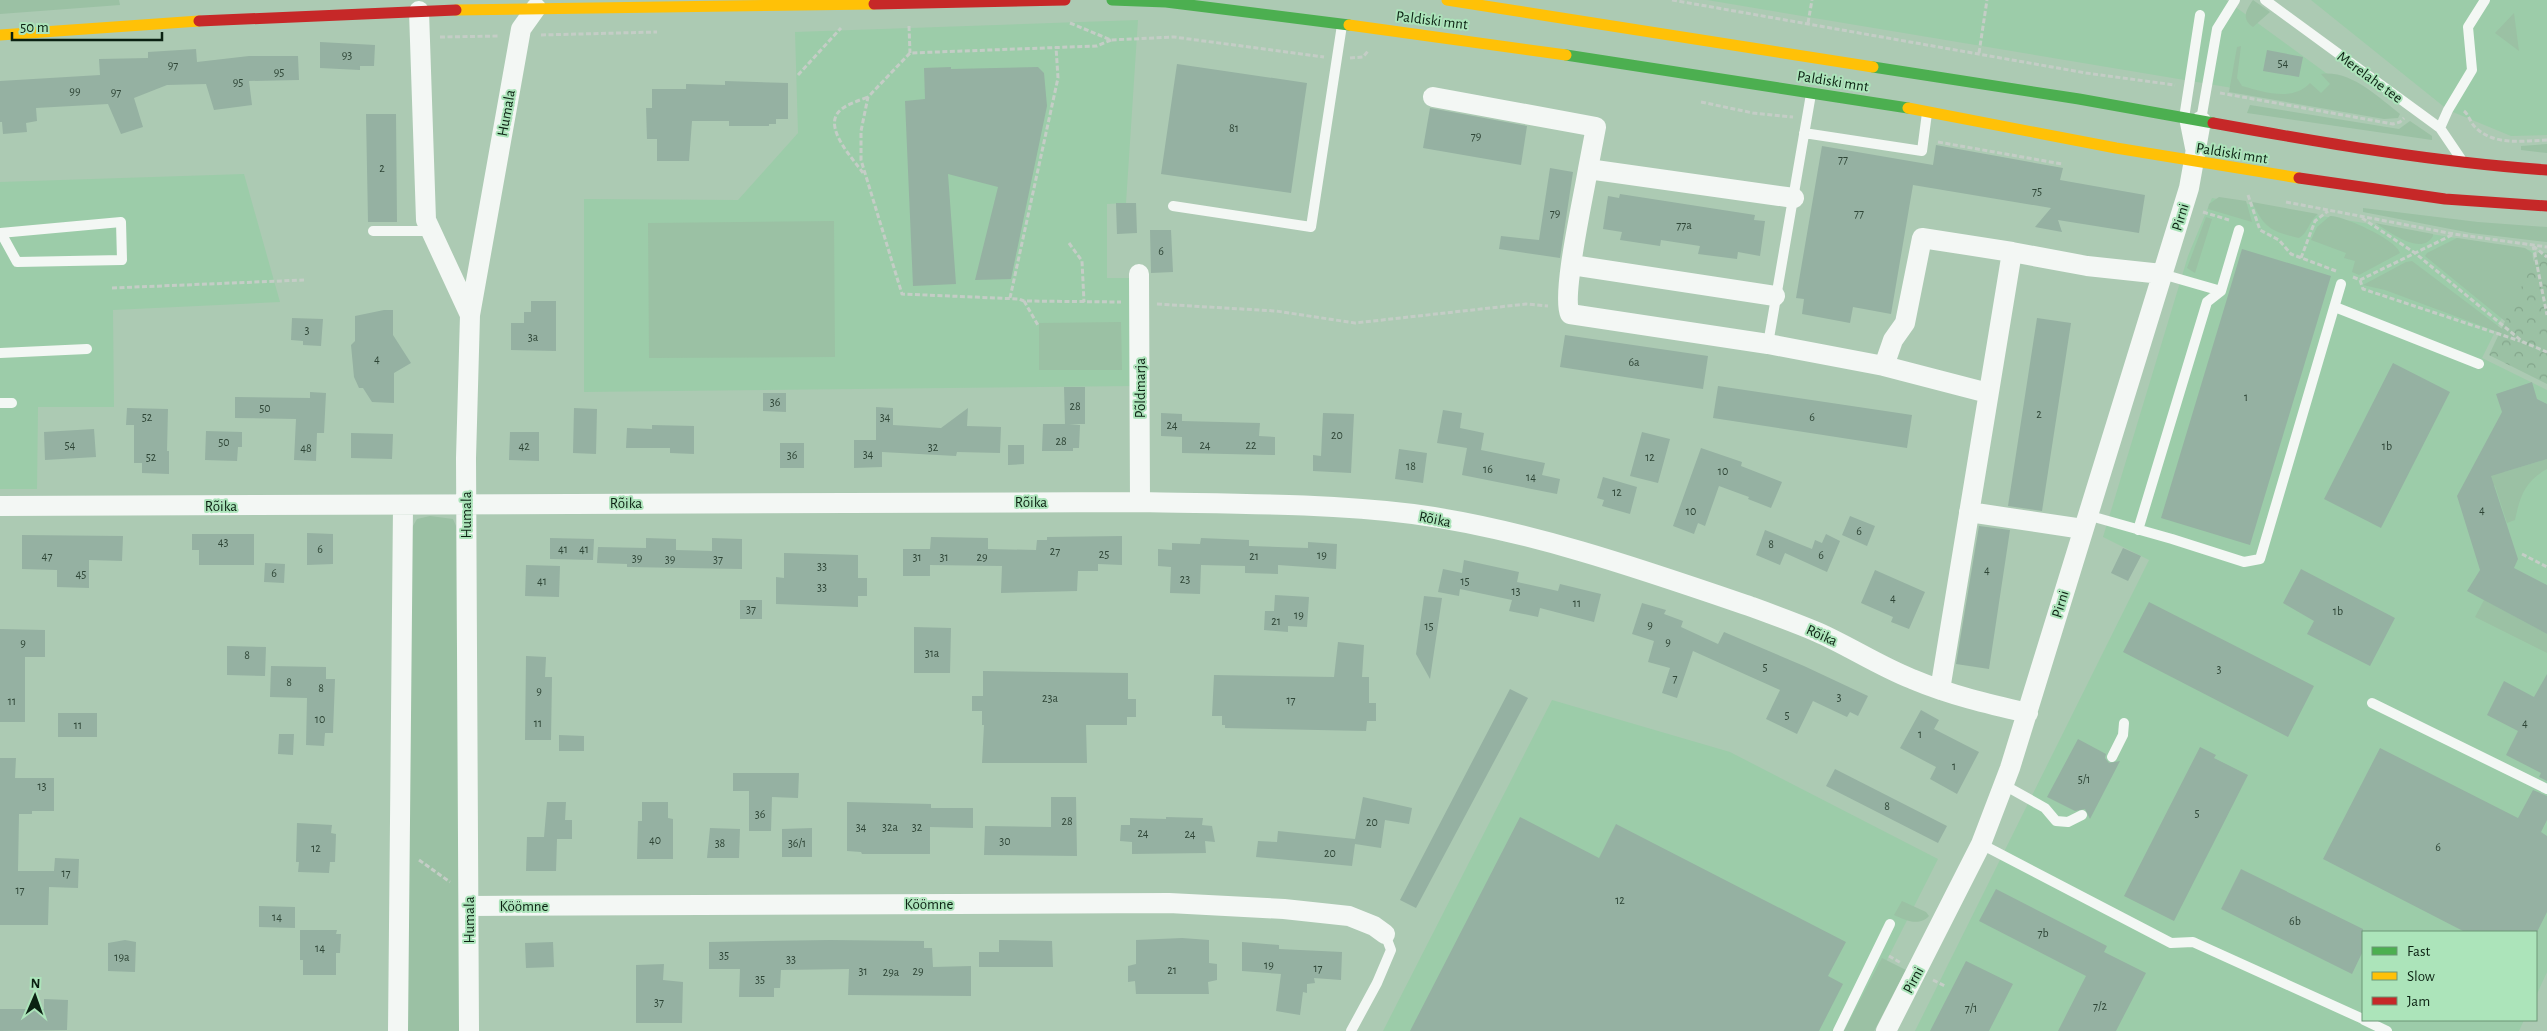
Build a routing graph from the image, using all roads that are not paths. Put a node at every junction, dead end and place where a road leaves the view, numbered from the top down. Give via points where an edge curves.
1 (1065, 0) edge
2 (1112, 0) edge
3 (1447, 0) edge
4 (2235, 0) edge
5 (2265, 0) edge
6 (2485, 0) edge
7 (747, 2) edge
8 (536, 8) junction
9 (419, 11) junction
10 (152, 12) dead end
11 (2200, 15) dead end
12 (161, 22) junction
13 (1342, 24) junction
14 (0, 35) edge
15 (1811, 93) junction
16 (1433, 97) dead end
17 (1927, 112) junction
18 (2193, 119) junction
19 (2440, 128) junction
20 (1804, 132) junction
21 (2193, 162) junction
22 (2465, 164) junction
23 (1588, 169) junction
24 (2547, 170) edge
25 (1794, 198) junction
26 (1173, 206) dead end
27 (2547, 206) edge
28 (2239, 230) dead end
29 (373, 231) dead end
30 (431, 232) junction
31 (0, 233) edge
32 (2012, 252) junction
33 (1572, 265) junction
34 (1138, 274) dead end
35 (2162, 274) junction
36 (2341, 284) dead end
37 (2220, 291) junction
38 (1775, 296) junction
39 (2335, 307) junction
40 (470, 315) junction
41 (1768, 344) junction
42 (87, 349) dead end
43 (0, 353) edge
44 (2479, 364) dead end
45 (1884, 366) junction
46 (1988, 393) junction
47 (0, 403) edge
48 (12, 403) dead end
49 (1140, 502) junction
50 (466, 503) junction
51 (0, 506) edge
52 (402, 506) junction
53 (1969, 512) junction
54 (2085, 522) junction
55 (2138, 530) junction
56 (1940, 690) junction
57 (2372, 703) dead end
58 (2028, 712) junction
59 (2124, 723) dead end
60 (2112, 757) dead end
61 (2004, 785) junction
62 (2547, 789) edge
63 (2082, 815) dead end
64 (1981, 844) junction
65 (469, 901) junction
66 (1890, 924) dead end
67 (1385, 934) joint
68 (2362, 1019) edge
69 (2366, 1021) edge
70 (398, 1031) edge
71 (469, 1031) edge
72 (1351, 1031) edge
73 (1838, 1031) edge
74 (1886, 1031) edge
75 (2387, 1031) edge

1 - 7 main road via 847,6
2 - 13 main road, Paldiski mnt via 1166,2
3 - 18 main road, Paldiski mnt
4 - 18 lane via 2217,28
5 - 19 lane, Merelahe tee
6 - 19 lane via 2468,27 2472,70
7 - 8 main road
8 - 9 main road
8 - 40 street, Humala via 521,29
9 - 12 main road
9 - 30 street via 426,220
10 - 12 main road
11 - 18 lane
12 - 14 main road
13 - 15 main road, Paldiski mnt
13 - 26 lane via 1311,227
15 - 17 main road, Paldiski mnt
15 - 20 lane
16 - 23 street via 1596,127
17 - 20 lane via 1922,151
17 - 21 main road, Paldiski mnt
18 - 21 street, Pirni
18 - 22 main road, Paldiski mnt via 2356,149
19 - 22 lane, Merelahe tee
20 - 25 lane
21 - 27 main road, Paldiski mnt via 2444,200
21 - 35 street, Pirni via 2189,188
22 - 24 main road, Paldiski mnt
23 - 25 street
23 - 33 street
25 - 38 lane
28 - 37 lane
29 - 30 lane
30 - 40 street
31 - 31 lane via 121,222 122,260 17,262
32 - 35 street via 2087,266
32 - 45 street via 1922,238 1905,323 1893,340
32 - 46 street
33 - 38 street
33 - 41 street via 1570,314
34 - 49 street, Põldmarja
35 - 37 lane
35 - 54 street, Pirni
36 - 39 lane
37 - 55 lane via 2206,302
38 - 41 lane
39 - 44 lane
39 - 55 lane via 2260,559 2244,562
40 - 50 street, Humala
41 - 45 street
42 - 43 lane
45 - 46 street
46 - 53 street
47 - 48 lane
49 - 50 street, Rõika
49 - 56 street, Rõika via 1330,507 1405,514 1522,536 1763,611 1818,632 1911,679
50 - 52 street, Rõika
50 - 65 street, Humala
51 - 52 street, Rõika
52 - 70 street
53 - 54 street
53 - 56 street
54 - 55 lane
54 - 58 street, Pirni
56 - 58 street, Rõika
57 - 62 lane
58 - 61 street, Pirni
59 - 60 lane via 2123,735
61 - 63 lane via 2045,808 2056,820 2068,822
61 - 64 street, Pirni
64 - 68 lane via 2172,943 2193,942
64 - 74 street, Pirni
65 - 67 street, Köömne via 1169,903 1349,916
65 - 71 street, Humala
66 - 73 lane
67 - 72 lane via 1391,950
69 - 75 lane

